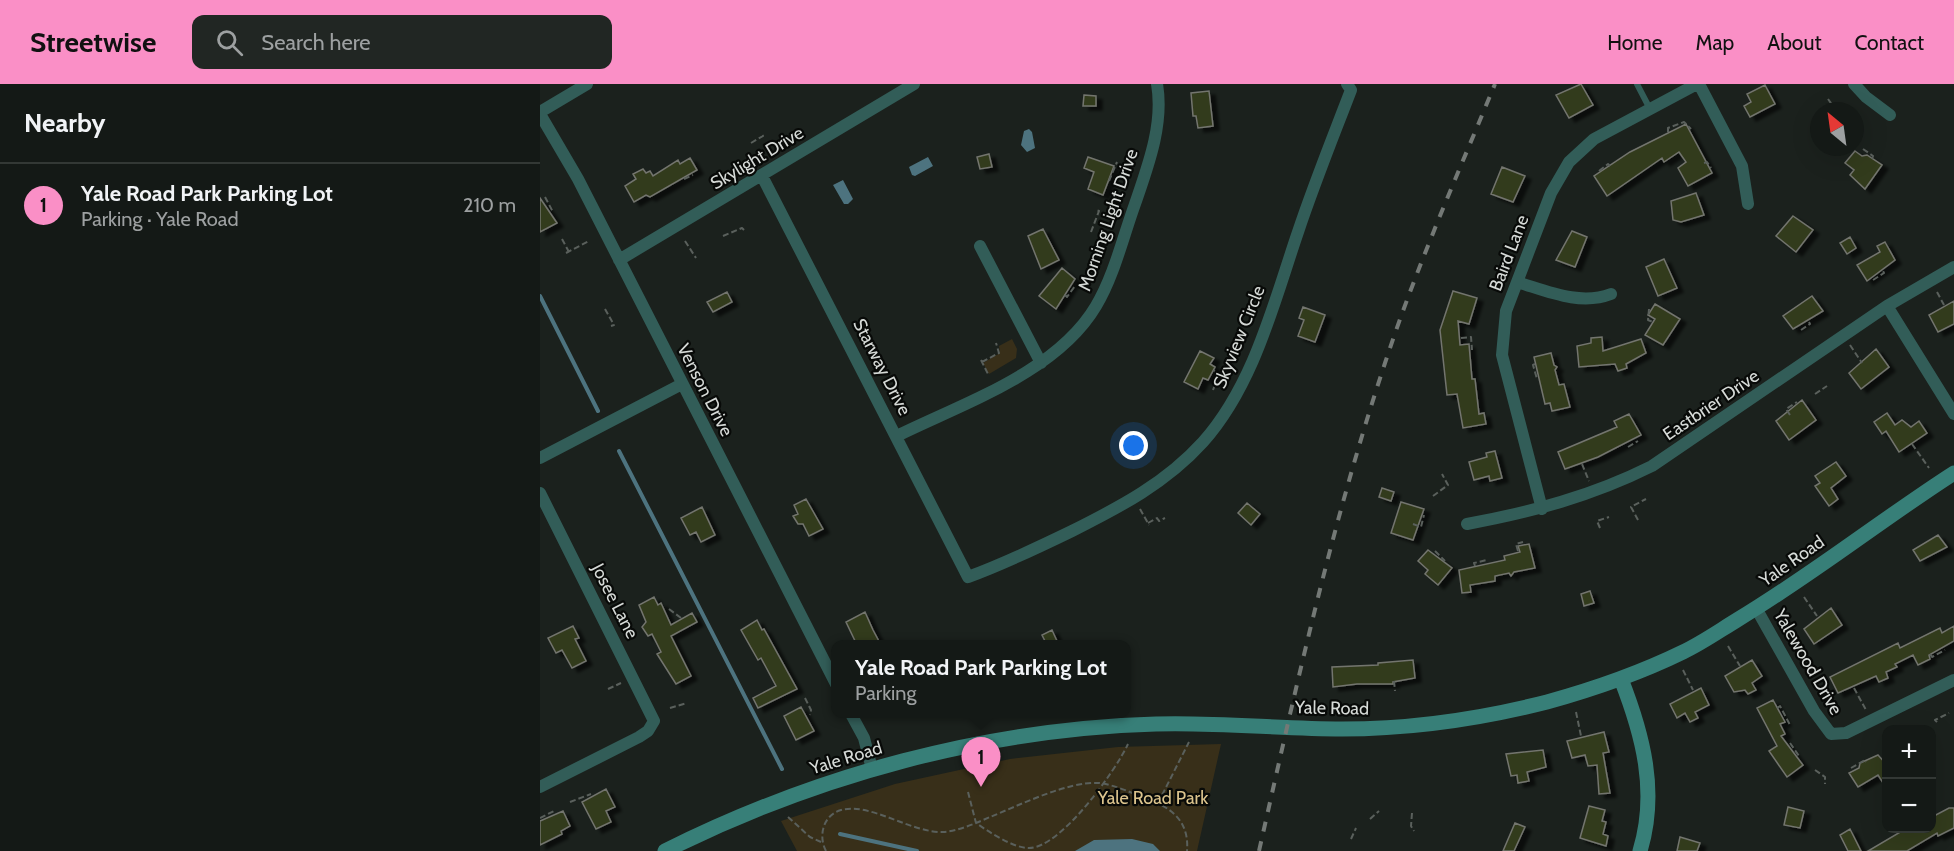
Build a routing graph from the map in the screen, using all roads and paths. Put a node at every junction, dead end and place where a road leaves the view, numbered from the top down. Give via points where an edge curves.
1 (587, 84) edge
2 (914, 84) edge
3 (1157, 84) edge
4 (1347, 84) edge
5 (1637, 84) edge
6 (1698, 84) edge
7 (1854, 84) edge
8 (1828, 99) dead end
9 (1830, 102) edge
10 (1650, 109) junction
11 (540, 113) edge
12 (1890, 115) dead end
13 (1691, 129) dead end
14 (1668, 132) dead end
15 (761, 133) dead end
16 (751, 143) dead end
17 (1864, 150) edge
18 (1872, 159) dead end
19 (1117, 162) dead end
20 (1704, 163) dead end
21 (1610, 166) dead end
22 (1711, 168) dead end
23 (1599, 171) dead end
24 (693, 175) dead end
25 (762, 176) junction
26 (684, 179) dead end
27 (1109, 181) dead end
28 (545, 196) dead end
29 (1748, 204) dead end
30 (1096, 210) dead end
31 (553, 212) dead end
32 (744, 230) dead end
33 (1091, 232) dead end
34 (723, 236) dead end
35 (562, 239) dead end
36 (589, 241) dead end
37 (686, 241) dead end
38 (980, 246) dead end
39 (696, 258) dead end
40 (619, 260) junction
41 (1954, 267) edge
42 (1883, 271) dead end
43 (1873, 280) dead end
44 (1517, 282) junction
45 (1075, 286) dead end
46 (1934, 288) dead end
47 (1611, 294) dead end
48 (1065, 295) dead end
49 (1944, 305) dead end
50 (1887, 306) junction
51 (605, 309) dead end
52 (1649, 309) dead end
53 (1653, 322) dead end
54 (1809, 322) dead end
55 (611, 326) dead end
56 (1801, 330) dead end
57 (1461, 338) dead end
58 (1848, 342) dead end
59 (996, 343) dead end
60 (1472, 350) dead end
61 (1041, 363) junction
62 (1862, 363) dead end
63 (1535, 364) dead end
64 (1214, 370) dead end
65 (989, 376) dead end
66 (1537, 379) dead end
67 (682, 384) junction
68 (1827, 386) dead end
69 (1212, 390) dead end
70 (1815, 394) dead end
71 (1797, 402) dead end
72 (1954, 414) edge
73 (1790, 415) dead end
74 (897, 436) junction
75 (1638, 441) dead end
76 (1912, 444) dead end
77 (1628, 447) dead end
78 (540, 458) edge
79 (1582, 464) dead end
80 (1929, 468) dead end
81 (1954, 473) edge
82 (1442, 474) dead end
83 (1590, 484) dead end
84 (540, 493) edge
85 (1433, 496) dead end
86 (1646, 499) dead end
87 (1140, 509) dead end
88 (1542, 509) junction
89 (1424, 515) dead end
90 (1609, 517) dead end
91 (1165, 518) dead end
92 (1638, 520) dead end
93 (1413, 524) dead end
94 (1467, 524) dead end
95 (1600, 528) dead end
96 (1523, 542) dead end
97 (1518, 550) dead end
98 (1435, 551) dead end
99 (1487, 560) dead end
100 (1445, 561) dead end
101 (1475, 566) dead end
102 (968, 577) joint
103 (1804, 597) dead end
104 (1756, 608) junction
105 (669, 609) dead end
106 (1817, 616) dead end
107 (681, 618) dead end
108 (1728, 646) dead end
109 (1945, 650) dead end
110 (1930, 654) dead end
111 (1740, 666) dead end
112 (1683, 670) dead end
113 (831, 674) edge
114 (1621, 679) junction
115 (1954, 680) edge
116 (1394, 681) dead end
117 (623, 682) dead end
118 (1854, 688) dead end
119 (608, 689) dead end
120 (1693, 690) dead end
121 (1395, 691) dead end
122 (805, 698) dead end
123 (687, 703) dead end
124 (670, 708) dead end
125 (1777, 708) dead end
126 (1866, 710) dead end
127 (1576, 711) dead end
128 (1949, 712) dead end
129 (810, 715) dead end
130 (853, 718) edge
131 (1937, 722) dead end
132 (1790, 725) dead end
133 (1581, 735) dead end
134 (1189, 742) dead end
135 (1790, 743) dead end
136 (1128, 744) dead end
137 (1799, 756) dead end
138 (1866, 762) dead end
139 (1851, 768) dead end
140 (872, 769) junction
141 (1815, 770) dead end
142 (1102, 783) junction
143 (1825, 784) dead end
144 (540, 787) edge
145 (968, 792) dead end
146 (591, 794) dead end
147 (570, 802) dead end
148 (1158, 803) junction
149 (556, 810) dead end
150 (1378, 811) dead end
151 (1412, 813) dead end
152 (788, 816) dead end
153 (540, 818) edge
154 (1370, 819) dead end
155 (976, 823) junction
156 (1356, 828) dead end
157 (1414, 831) dead end
158 (1351, 839) dead end
159 (822, 842) junction
160 (688, 846) edge
161 (1030, 850) edge
162 (665, 851) edge
163 (826, 851) edge
164 (1187, 851) edge
165 (1640, 851) edge

1 - 11 street
2 - 25 street, Skylight Drive
3 - 61 street, Morning Light Drive via 1159,109 1153,146 1103,292 1076,333
4 - 102 street, Skyview Circle via 1350,90 1266,323 1240,388 1218,424 1170,475 1140,496 1007,563
5 - 10 lane
6 - 10 street, Baird Lane
6 - 29 street via 1742,166
7 - 12 street
8 - 9 path
10 - 44 street, Baird Lane via 1587,144 1565,168 1551,193
11 - 40 street, Venson Drive
13 - 14 path via 1684,122 1668,128
15 - 16 path via 763,136
17 - 18 path
19 - 27 path
20 - 22 path
21 - 23 path
24 - 26 path
25 - 40 street, Skylight Drive
25 - 74 street, Starway Drive
28 - 31 path
30 - 33 path via 1099,211
32 - 34 path
35 - 36 path via 567,252
37 - 39 path
38 - 61 street
40 - 67 street, Venson Drive
41 - 50 street, Eastbrier Drive
42 - 43 path
44 - 47 street via 1574,298 1594,299
44 - 88 street, Baird Lane via 1504,316 1501,348
45 - 48 path
46 - 49 path
50 - 72 street
50 - 88 street, Eastbrier Drive via 1673,454 1615,484
51 - 55 path via 614,325
52 - 53 path via 1647,320
54 - 56 path
57 - 60 path via 1471,337
58 - 62 path
59 - 65 path via 999,353 982,361
61 - 74 street, Morning Light Drive
63 - 66 path
64 - 69 path via 1218,377
67 - 78 street
67 - 113 street, Venson Drive
68 - 70 path
71 - 73 path via 1786,409
74 - 102 street, Starway Drive
75 - 77 path
76 - 80 path
79 - 83 path
81 - 104 main road, Yale Road
82 - 85 path via 1448,485
84 - 144 street, Josee Lane via 651,711 653,726 639,737
86 - 92 path via 1631,507
87 - 91 path via 1148,524
88 - 94 street, Eastbrier Drive
89 - 93 path via 1420,527
90 - 95 path via 1597,521
96 - 97 path via 1516,544
98 - 100 path
99 - 101 path via 1474,563
103 - 106 path
104 - 114 main road, Yale Road via 1685,651
104 - 115 street, Yalewood Drive via 1831,734 1846,733
105 - 107 path
108 - 111 path
109 - 110 path via 1932,657
112 - 120 path
114 - 140 main road, Yale Road via 1516,709 1417,725 1342,729 1201,722 1100,727 1001,740
114 - 165 main road via 1649,778 1647,825
116 - 121 path
117 - 119 path
118 - 126 path
122 - 129 path
123 - 124 path
125 - 132 path via 1780,706
127 - 133 path
128 - 131 path
130 - 140 street via 864,738
134 - 148 path
135 - 137 path
136 - 142 path
138 - 139 path
140 - 160 main road, Yale Road via 763,806
141 - 143 path via 1825,777
142 - 148 path
142 - 155 path via 1061,790
142 - 161 path via 1083,813
145 - 155 path
146 - 147 path
148 - 164 path via 1184,826
149 - 153 path
150 - 154 path
151 - 157 path
152 - 159 path via 810,837
155 - 159 path via 940,832 845,809 828,819 822,830
155 - 161 path
156 - 158 path
159 - 163 path
160 - 162 main road, Yale Road

